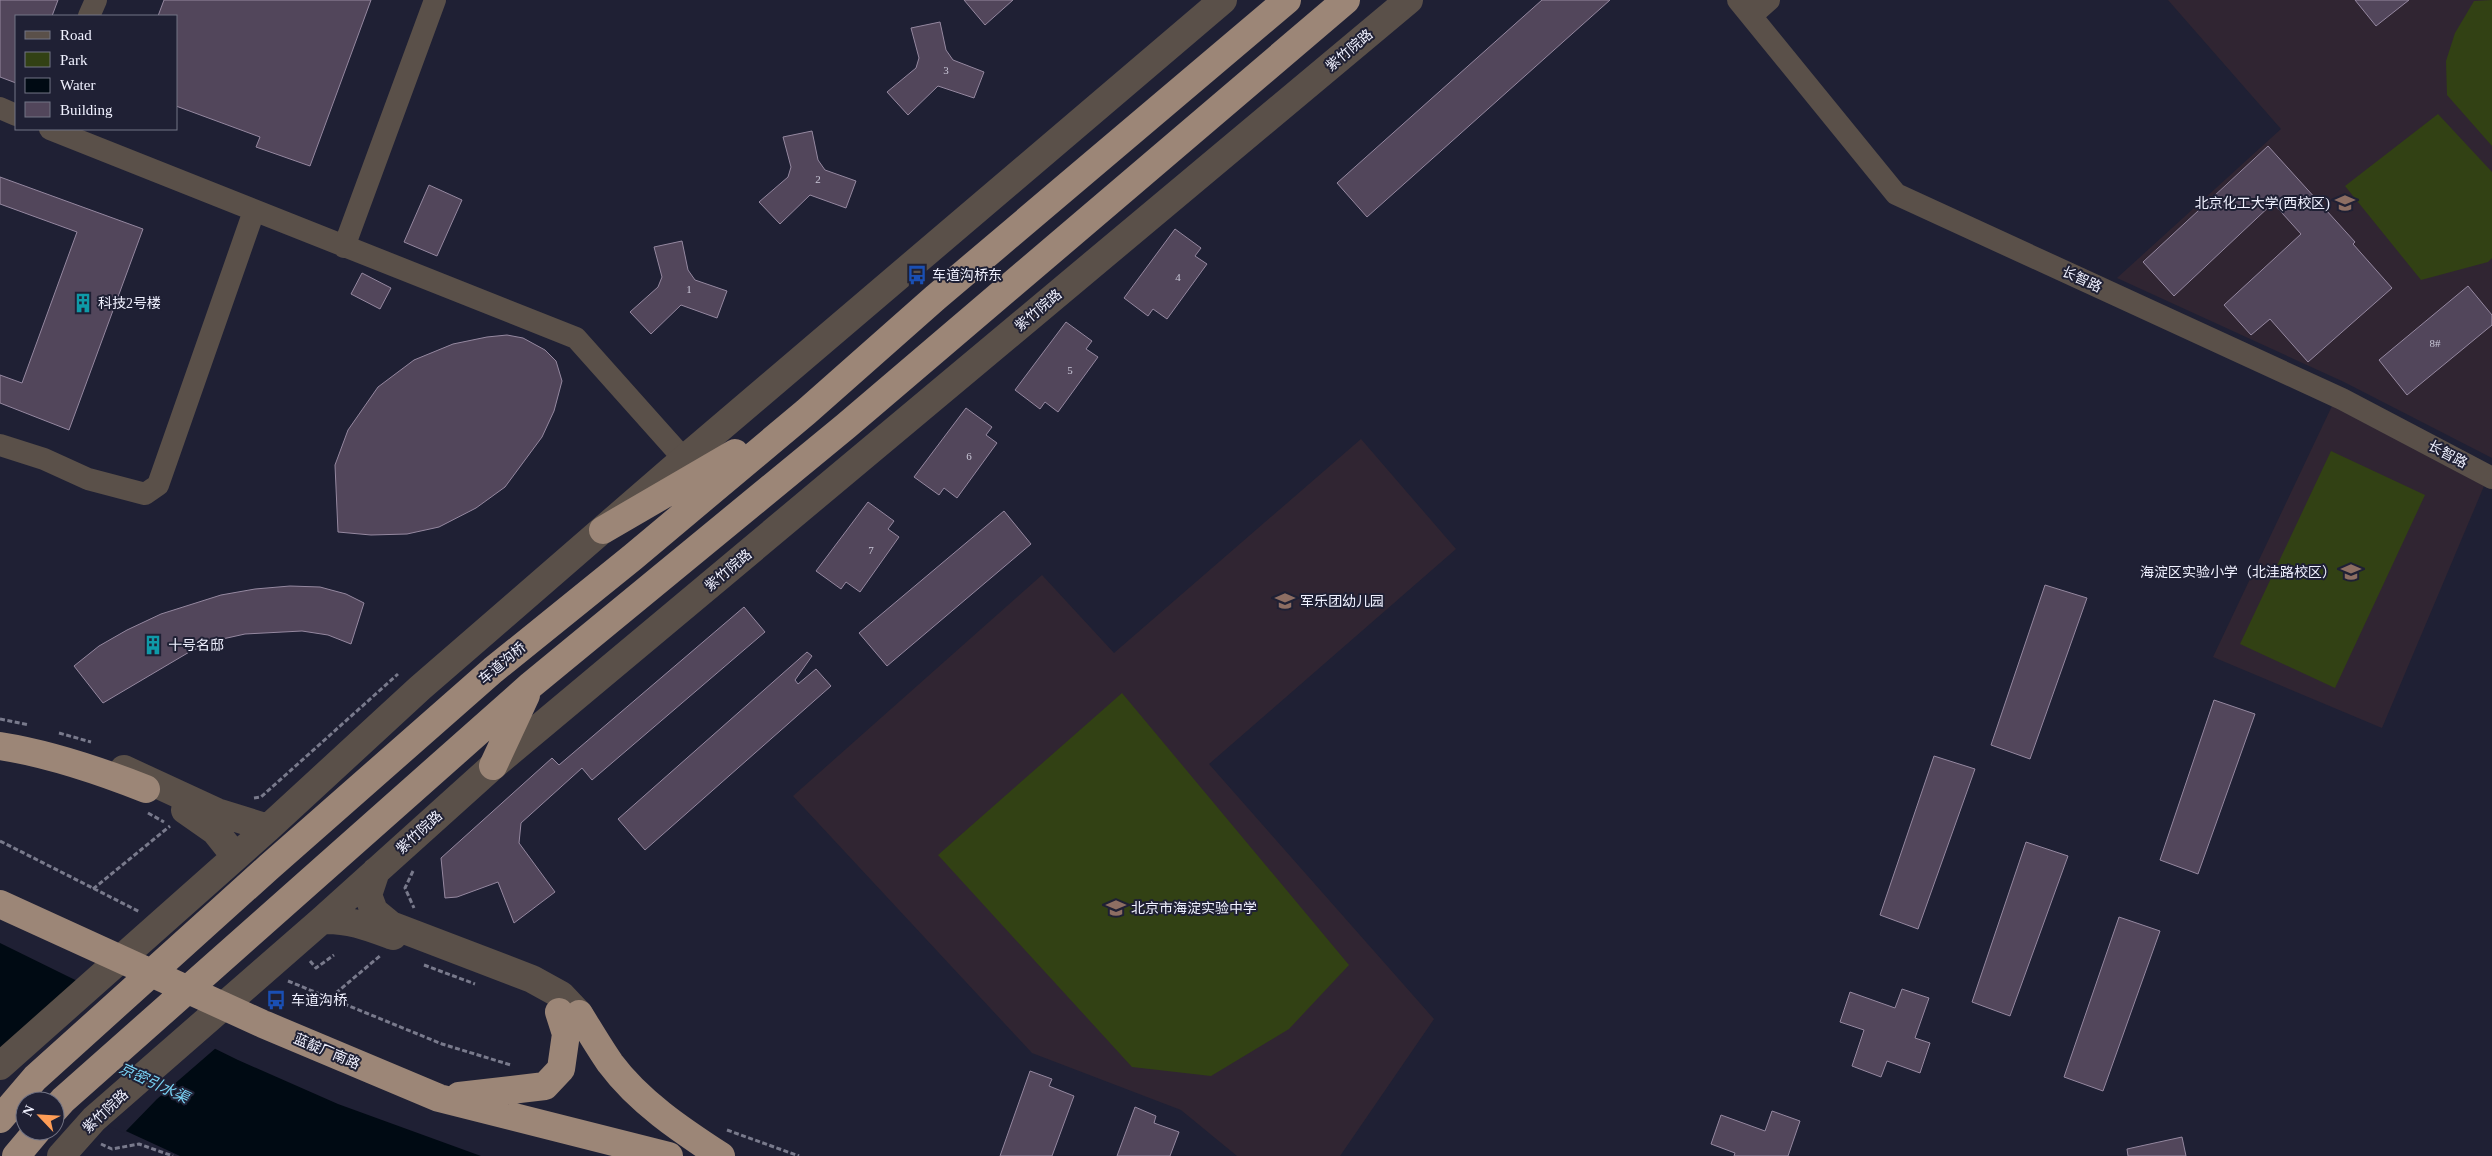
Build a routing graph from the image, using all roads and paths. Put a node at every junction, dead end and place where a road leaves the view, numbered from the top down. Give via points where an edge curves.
1 (96, 0) edge
2 (435, 0) edge
3 (1223, 0) edge
4 (1287, 0) edge
5 (1346, 0) edge
6 (1409, 0) edge
7 (1769, 0) edge
8 (1744, 8) edge
9 (89, 15) edge
10 (0, 108) edge
11 (15, 115) edge
12 (52, 130) edge
13 (254, 211) junction
14 (344, 247) junction
15 (806, 412) junction
16 (0, 445) edge
17 (684, 459) junction
18 (2492, 478) edge
19 (603, 530) junction
20 (531, 685) junction
21 (376, 692) dead end
22 (0, 732) edge
23 (80, 738) dead end
24 (98, 745) dead end
25 (0, 746) edge
26 (493, 766) junction
27 (148, 794) junction
28 (245, 799) dead end
29 (174, 823) dead end
30 (268, 828) junction
31 (177, 830) dead end
32 (0, 841) edge
33 (235, 856) junction
34 (414, 870) dead end
35 (376, 871) junction
36 (93, 889) junction
37 (0, 904) edge
38 (418, 911) dead end
39 (145, 915) dead end
40 (322, 920) junction
41 (388, 948) dead end
42 (454, 962) junction
43 (286, 979) dead end
44 (477, 985) dead end
45 (330, 998) junction
46 (569, 1013) junction
47 (0, 1066) edge
48 (519, 1067) dead end
49 (65, 1098) edge
50 (439, 1098) junction
51 (0, 1119) edge
52 (80, 1134) junction
53 (29, 1141) edge
54 (16, 1156) edge
55 (61, 1156) edge
56 (174, 1156) edge
57 (669, 1156) edge
58 (722, 1156) edge

1 - 9 street
2 - 14 street
3 - 17 street
4 - 15 highway via 934,298
5 - 20 highway via 846,426
6 - 26 street, 紫竹院路
7 - 8 street
8 - 18 street, 长智路 via 1896,194 2342,399
10 - 11 street
12 - 13 street
13 - 14 street
13 - 16 street via 158,485 145,494 88,479 44,459
14 - 17 street via 576,338
15 - 19 highway
15 - 51 highway, 车道沟桥 via 492,670 35,1078
17 - 19 street
19 - 30 street
20 - 26 highway
20 - 49 highway
21 - 28 path via 261,797
22 - 27 street via 103,760
23 - 24 path
25 - 27 highway via 52,756 99,771
26 - 35 street, 紫竹院路
27 - 30 street
27 - 31 path
27 - 33 street via 194,814 215,831
29 - 36 path
30 - 33 street
32 - 36 path
33 - 47 street
34 - 38 path via 405,888 411,905
35 - 40 street, 紫竹院路
35 - 42 street via 368,894 374,911 391,925
36 - 39 path
37 - 50 highway, 蓝靛厂南路 via 263,1024
40 - 42 street via 356,922
40 - 52 street, 紫竹院路
41 - 45 path
42 - 44 path
42 - 46 street via 532,979 561,995
43 - 45 path
45 - 48 path via 442,1044
46 - 50 highway via 561,1069 544,1086
46 - 58 highway via 645,1101 684,1132
50 - 57 highway, 蓝靛厂南路
52 - 55 street, 紫竹院路
52 - 56 path via 112,1149 139,1144
53 - 54 highway

